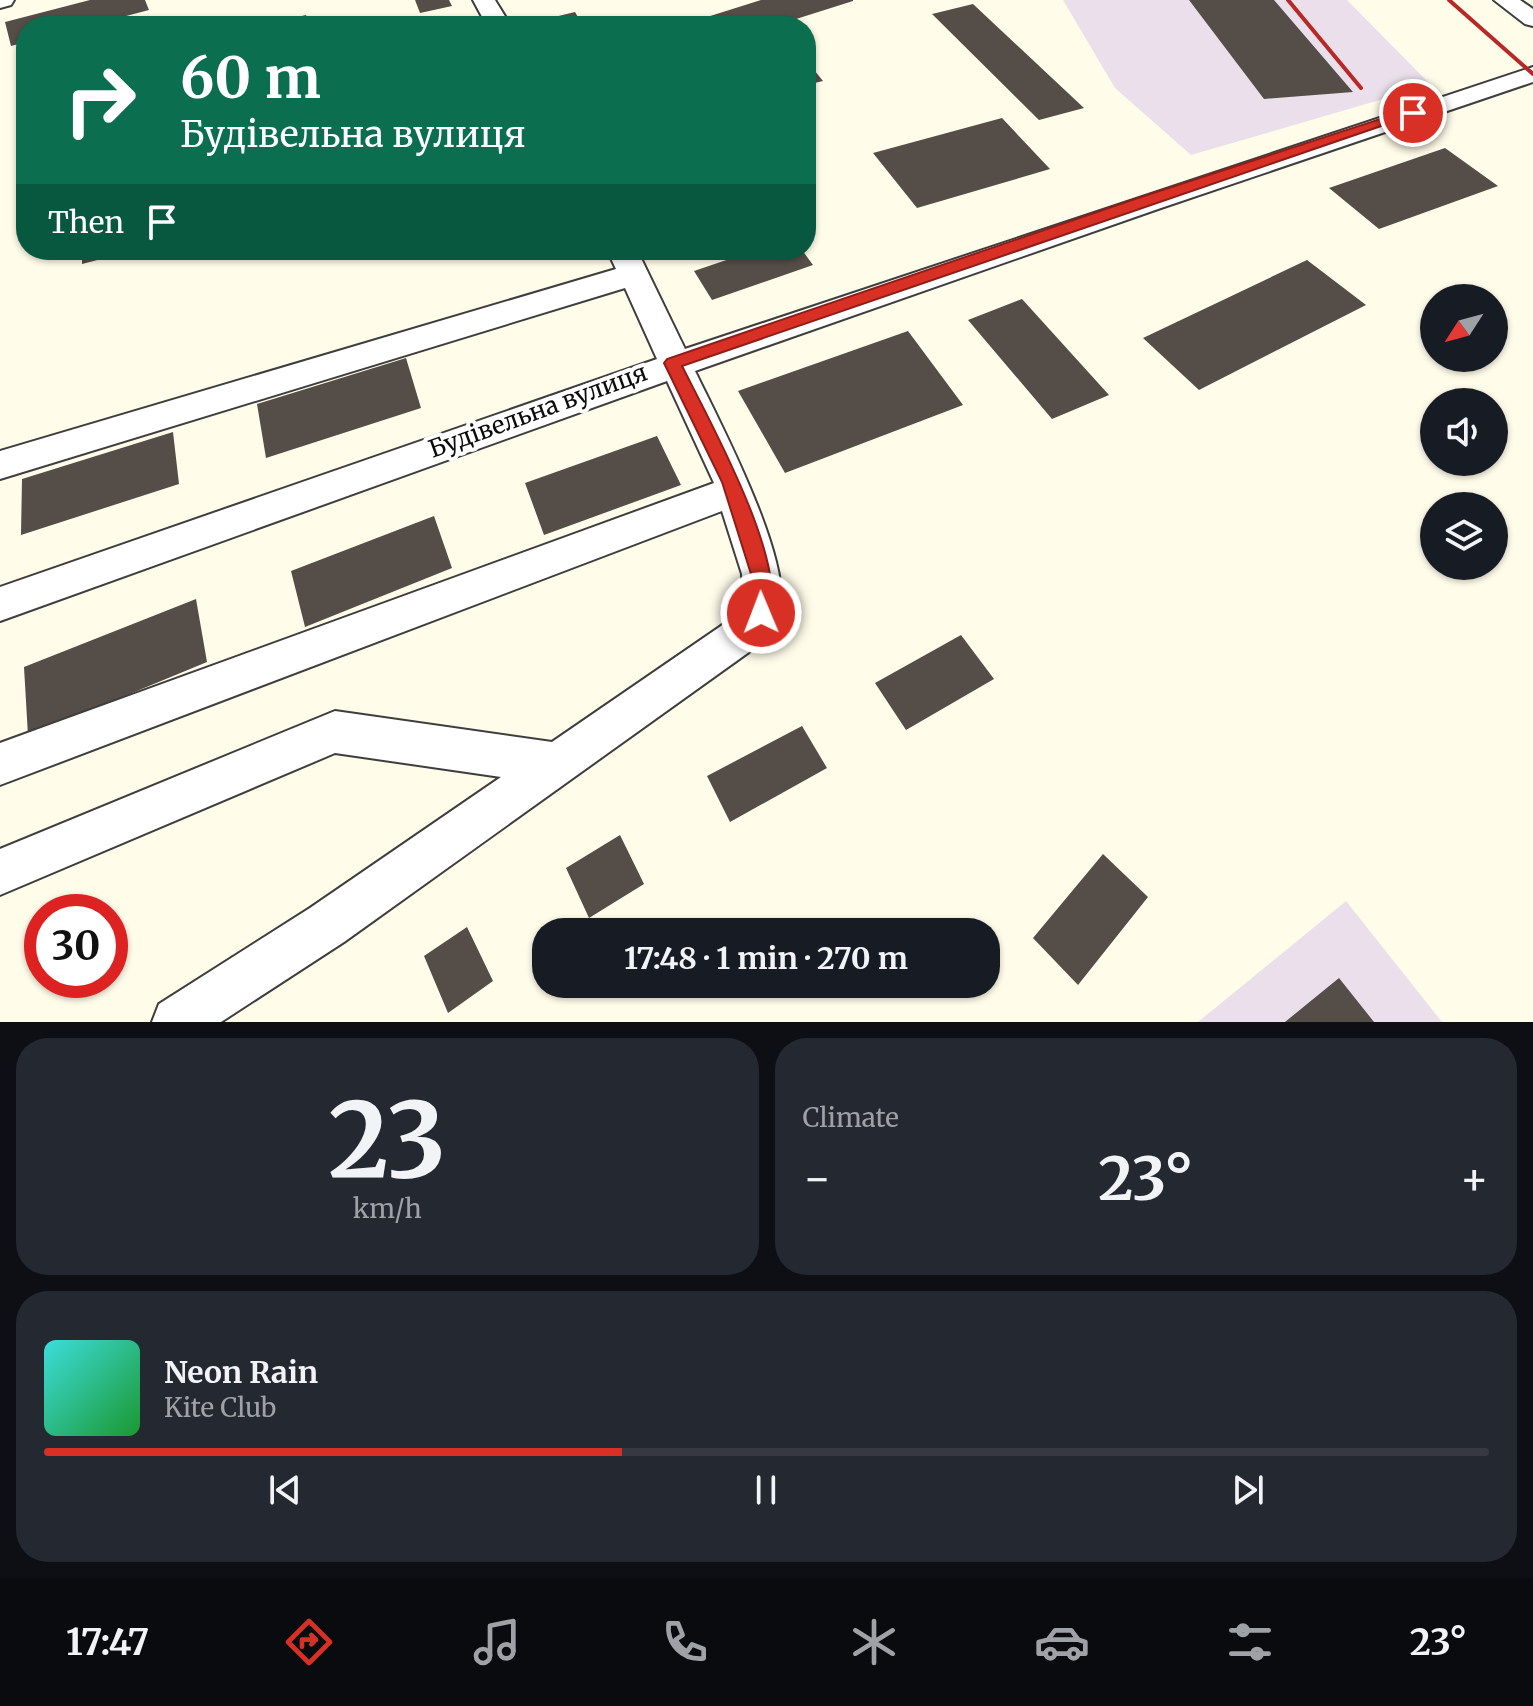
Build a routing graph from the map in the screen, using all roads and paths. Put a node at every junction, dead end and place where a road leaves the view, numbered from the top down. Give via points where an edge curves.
1 (1505, 0) edge
2 (1533, 19) edge
3 (1533, 74) edge
4 (627, 262) edge
5 (673, 363) junction
6 (0, 465) edge
7 (734, 491) junction
8 (0, 604) edge
9 (0, 764) edge
10 (556, 764) junction
11 (0, 872) edge
12 (177, 1022) edge

1 - 2 street
3 - 5 street, Будівельна вулиця
4 - 5 street
4 - 6 street
5 - 7 street
5 - 8 street, Будівельна вулиця
7 - 9 street
7 - 10 street via 761,574 761,613 735,639
10 - 11 street via 335,732
10 - 12 street via 327,925

